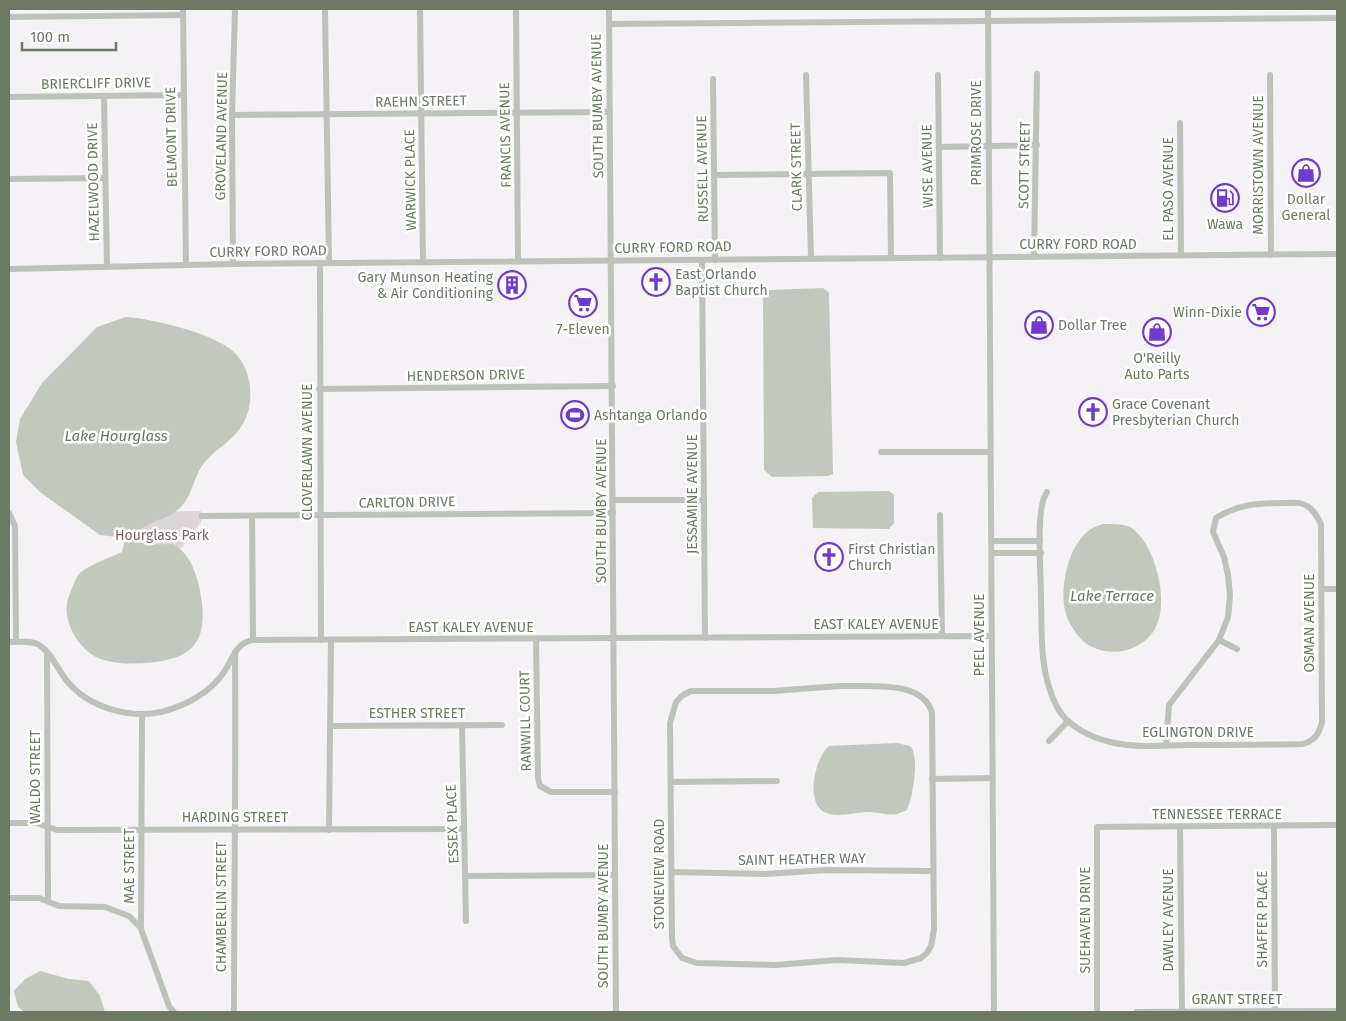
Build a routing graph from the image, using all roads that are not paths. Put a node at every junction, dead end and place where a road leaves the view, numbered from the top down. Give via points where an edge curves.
1 (235, 9) edge
2 (325, 9) edge
3 (420, 9) edge
4 (516, 9) edge
5 (609, 9) edge
6 (988, 9) edge
7 (183, 12) edge
8 (9, 17) edge
9 (1337, 18) edge
10 (988, 21) junction
11 (609, 24) junction
12 (1037, 74) dead end
13 (806, 75) dead end
14 (938, 75) dead end
15 (1270, 75) dead end
16 (713, 79) dead end
17 (183, 95) junction
18 (104, 96) junction
19 (9, 97) edge
20 (517, 112) junction
21 (610, 112) junction
22 (421, 113) junction
23 (326, 114) junction
24 (232, 115) junction
25 (1180, 123) dead end
26 (1037, 144) junction
27 (988, 146) junction
28 (939, 147) junction
29 (714, 175) junction
30 (809, 175) junction
31 (105, 178) junction
32 (9, 179) edge
33 (1337, 254) edge
34 (1271, 255) junction
35 (1181, 256) junction
36 (989, 257) junction
37 (1034, 257) junction
38 (810, 258) junction
39 (891, 258) junction
40 (940, 258) junction
41 (702, 260) junction
42 (715, 260) junction
43 (518, 261) junction
44 (612, 261) junction
45 (423, 262) junction
46 (320, 263) junction
47 (329, 263) junction
48 (233, 264) junction
49 (186, 265) junction
50 (107, 267) junction
51 (9, 269) edge
52 (613, 386) junction
53 (319, 389) junction
54 (881, 452) dead end
55 (990, 452) junction
56 (1047, 492) dead end
57 (613, 500) junction
58 (704, 500) junction
59 (613, 512) junction
60 (9, 513) edge
61 (320, 515) junction
62 (940, 515) dead end
63 (202, 516) dead end
64 (252, 516) junction
65 (992, 541) junction
66 (1040, 541) junction
67 (992, 553) junction
68 (1040, 553) junction
69 (12, 566) edge
70 (1322, 589) junction
71 (1337, 589) edge
72 (942, 636) junction
73 (992, 636) junction
74 (705, 638) junction
75 (536, 639) junction
76 (614, 639) junction
77 (253, 640) junction
78 (321, 640) junction
79 (331, 640) junction
80 (1219, 640) junction
81 (12, 642) edge
82 (1237, 649) dead end
83 (47, 652) junction
84 (235, 652) junction
85 (142, 714) junction
86 (1068, 721) junction
87 (1322, 722) joint
88 (462, 725) junction
89 (502, 725) dead end
90 (332, 726) junction
91 (1049, 741) dead end
92 (1166, 746) junction
93 (992, 778) junction
94 (932, 779) junction
95 (671, 782) junction
96 (776, 782) dead end
97 (615, 792) junction
98 (9, 823) edge
99 (1337, 825) edge
100 (48, 826) junction
101 (1274, 826) junction
102 (1097, 827) joint
103 (1180, 827) junction
104 (463, 829) junction
105 (142, 830) junction
106 (234, 830) junction
107 (330, 830) junction
108 (933, 870) junction
109 (672, 872) junction
110 (616, 875) junction
111 (466, 876) junction
112 (9, 898) edge
113 (48, 901) junction
114 (466, 921) dead end
115 (141, 929) junction
116 (1337, 1011) edge
117 (174, 1012) edge
118 (234, 1012) edge
119 (616, 1012) edge
120 (994, 1012) edge
121 (1097, 1012) edge
122 (1138, 1012) edge
123 (1182, 1012) edge
124 (1275, 1012) edge

1 - 24 street, GROVELAND AVENUE
2 - 23 street
3 - 22 street, WARWICK PLACE
4 - 20 street, FRANCIS AVENUE
5 - 11 street, SOUTH BUMBY AVENUE
6 - 10 street, PRIMROSE DRIVE
7 - 8 street
7 - 17 street, BELMONT DRIVE
9 - 10 street
10 - 11 street
10 - 27 street, PRIMROSE DRIVE
11 - 21 street, SOUTH BUMBY AVENUE
12 - 26 street, SCOTT STREET
13 - 30 street, CLARK STREET
14 - 28 street, WISE AVENUE
15 - 34 street, MORRISTOWN AVENUE
16 - 29 street, RUSSELL AVENUE
17 - 18 street, BRIERCLIFF DRIVE
17 - 49 street, BELMONT DRIVE
18 - 19 street, BRIERCLIFF DRIVE
18 - 31 street, HAZELWOOD DRIVE
20 - 21 street, RAEHN STREET
20 - 22 street, RAEHN STREET
20 - 43 street, FRANCIS AVENUE
21 - 44 street, SOUTH BUMBY AVENUE
22 - 23 street, RAEHN STREET
22 - 45 street, WARWICK PLACE
23 - 24 street, RAEHN STREET
23 - 47 street
24 - 48 street, GROVELAND AVENUE
25 - 35 street, EL PASO AVENUE
26 - 27 street
26 - 37 street, SCOTT STREET
27 - 28 street
27 - 36 street, PRIMROSE DRIVE
28 - 40 street, WISE AVENUE
29 - 30 street
29 - 42 street, RUSSELL AVENUE
30 - 38 street, CLARK STREET
30 - 39 street via 890,173
31 - 32 street
31 - 50 street, HAZELWOOD DRIVE
33 - 34 street, CURRY FORD ROAD
34 - 35 street, CURRY FORD ROAD
35 - 37 street, CURRY FORD ROAD
36 - 37 street, CURRY FORD ROAD
36 - 40 street, CURRY FORD ROAD
36 - 55 street, PEEL AVENUE
38 - 39 street, CURRY FORD ROAD
38 - 42 street, CURRY FORD ROAD
39 - 40 street, CURRY FORD ROAD
41 - 42 street, CURRY FORD ROAD
41 - 44 street, CURRY FORD ROAD
41 - 58 street, JESSAMINE AVENUE
43 - 44 street, CURRY FORD ROAD
43 - 45 street, CURRY FORD ROAD
44 - 52 street, SOUTH BUMBY AVENUE
45 - 47 street, CURRY FORD ROAD
46 - 47 street, CURRY FORD ROAD
46 - 48 street, CURRY FORD ROAD
46 - 53 street, CLOVERLAWN AVENUE
48 - 49 street, CURRY FORD ROAD
49 - 50 street, CURRY FORD ROAD
50 - 51 street, CURRY FORD ROAD
52 - 53 street, HENDERSON DRIVE
52 - 57 street, SOUTH BUMBY AVENUE
53 - 61 street, CLOVERLAWN AVENUE
54 - 55 street
55 - 65 street, PEEL AVENUE
56 - 66 street via 1040,506
57 - 58 street
57 - 59 street, SOUTH BUMBY AVENUE
58 - 74 street, JESSAMINE AVENUE
59 - 61 street, CARLTON DRIVE
59 - 76 street, SOUTH BUMBY AVENUE
60 - 69 street via 14,526
61 - 64 street, CARLTON DRIVE
61 - 78 street, CLOVERLAWN AVENUE
62 - 72 street
63 - 64 street, CARLTON DRIVE
64 - 77 street
65 - 66 street
65 - 67 street, PEEL AVENUE
66 - 68 street
67 - 68 street
67 - 73 street, PEEL AVENUE
68 - 86 street via 1043,660 1052,696
69 - 81 street
70 - 71 street
70 - 80 street, OSMAN AVENUE via 1321,524 1312,509 1302,504 1257,503 1225,512 1216,518 1213,525 1224,557 1230,595 1228,617
70 - 87 street, OSMAN AVENUE
72 - 73 street, EAST KALEY AVENUE
72 - 74 street, EAST KALEY AVENUE
73 - 93 street, PEEL AVENUE
74 - 76 street, EAST KALEY AVENUE
75 - 76 street, EAST KALEY AVENUE
75 - 79 street, EAST KALEY AVENUE
75 - 97 street, RANWILL COURT via 540,786 551,792
76 - 97 street, SOUTH BUMBY AVENUE
77 - 78 street, EAST KALEY AVENUE
77 - 84 street via 240,645
78 - 79 street, EAST KALEY AVENUE
79 - 90 street
80 - 82 street
80 - 92 street via 1169,705
81 - 83 street via 34,643
83 - 85 street via 69,683 83,696 104,707
83 - 100 street, WALDO STREET
84 - 85 street via 224,673 198,697 160,712
84 - 106 street, CHAMBERLIN STREET via 237,798
85 - 105 street, MAE STREET
86 - 91 street
86 - 92 street, EGLINGTON DRIVE via 1108,742
87 - 92 street, EGLINGTON DRIVE via 1312,741 1303,744
88 - 89 street, ESTHER STREET
88 - 90 street, ESTHER STREET
88 - 104 street, ESSEX PLACE
90 - 107 street
93 - 94 street
93 - 120 street, PEEL AVENUE
94 - 95 street, STONEVIEW ROAD via 932,713 926,699 905,688 839,686 773,692 699,690 682,695 670,716
94 - 108 street, STONEVIEW ROAD
95 - 96 street
95 - 109 street, STONEVIEW ROAD
97 - 110 street, SOUTH BUMBY AVENUE
98 - 100 street, HARDING STREET
99 - 101 street, TENNESSEE TERRACE
100 - 105 street, HARDING STREET via 57,830
100 - 113 street, WALDO STREET
101 - 103 street, TENNESSEE TERRACE
101 - 124 street, SHAFFER PLACE
102 - 103 street, TENNESSEE TERRACE
102 - 121 street, SUEHAVEN DRIVE
103 - 123 street, DAWLEY AVENUE
104 - 107 street, HARDING STREET
104 - 111 street, ESSEX PLACE via 466,836
105 - 106 street, HARDING STREET
105 - 115 street, MAE STREET
106 - 107 street, HARDING STREET
106 - 118 street, CHAMBERLIN STREET
108 - 109 street, SAINT HEATHER WAY via 827,870 766,874
108 - 109 street, STONEVIEW ROAD via 933,938 927,953 921,958 904,963 837,960 776,965 697,963 682,958 673,946 672,938
110 - 111 street
110 - 119 street, SOUTH BUMBY AVENUE
111 - 114 street, ESSEX PLACE
112 - 113 street
113 - 115 street via 59,906 105,907 129,916
115 - 117 street, MAE STREET
116 - 124 street, GRANT STREET
122 - 123 street, GRANT STREET
123 - 124 street, GRANT STREET

